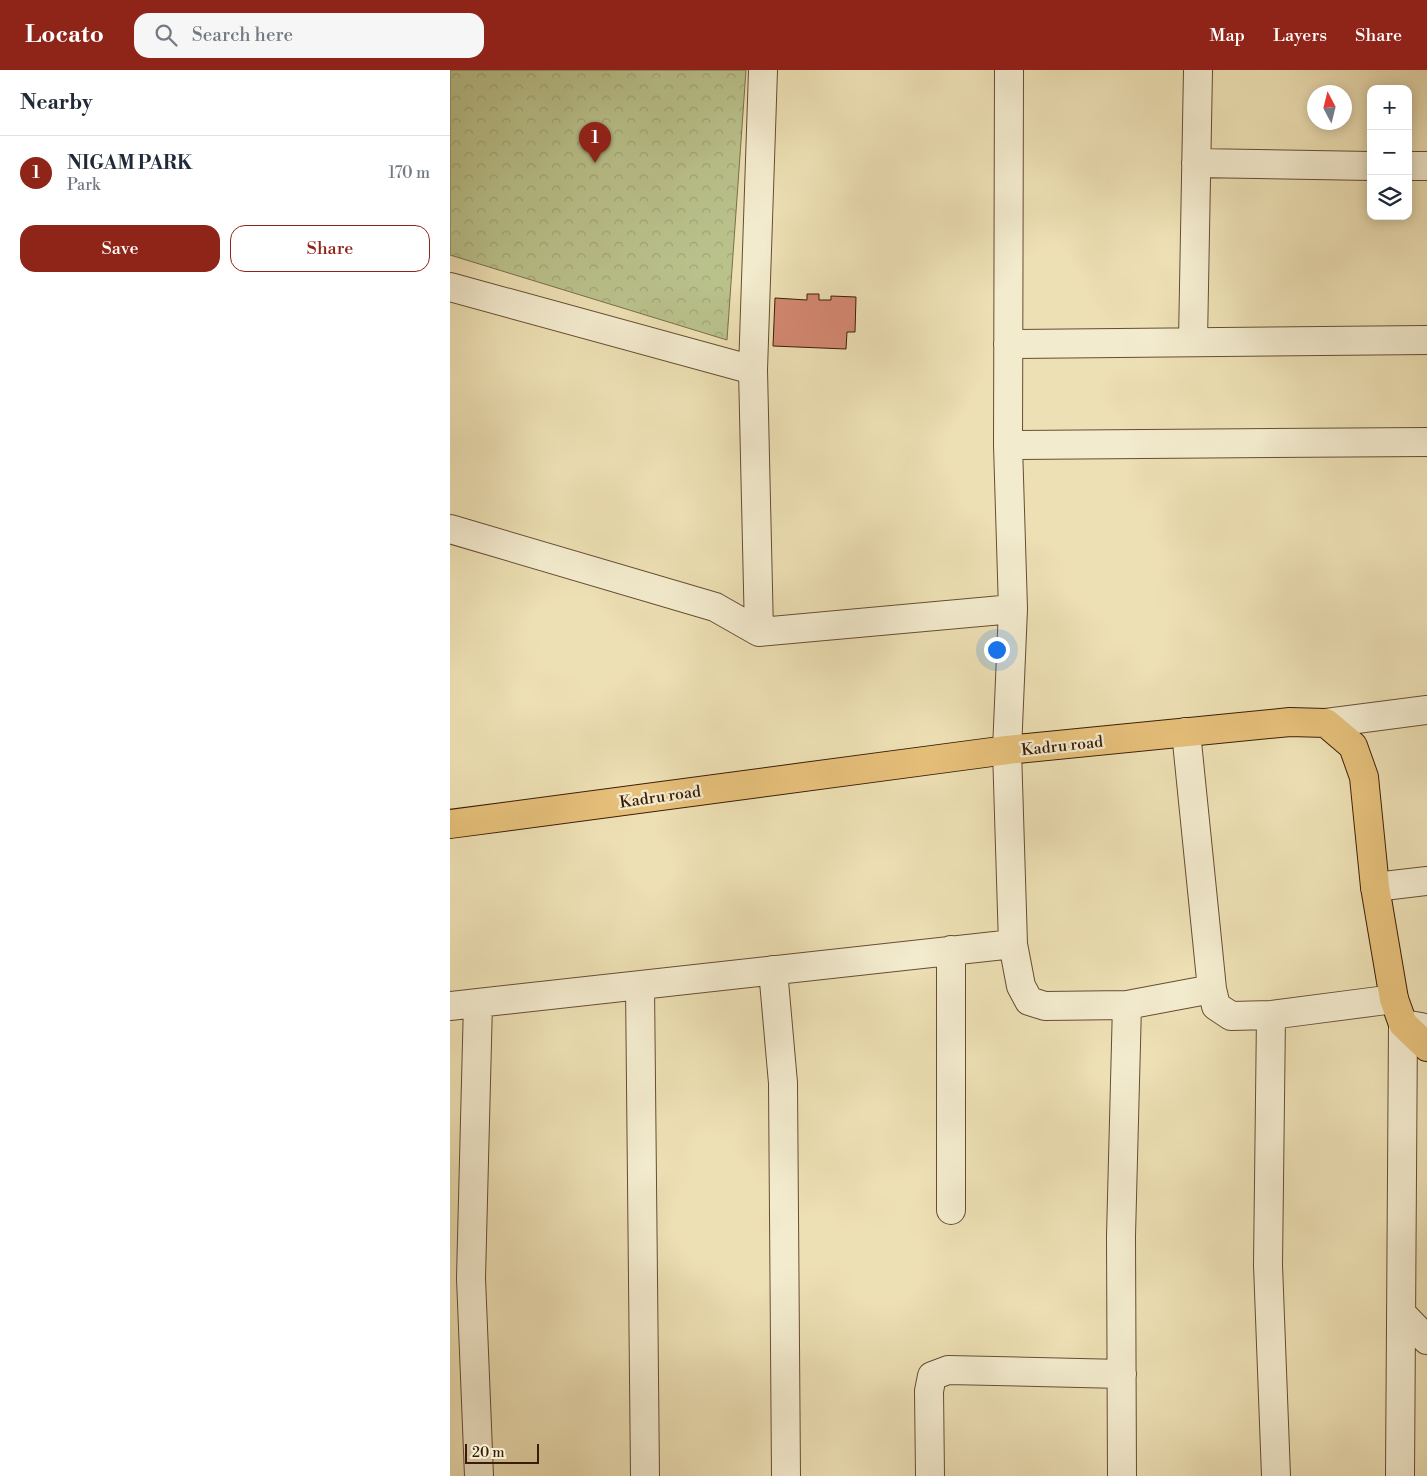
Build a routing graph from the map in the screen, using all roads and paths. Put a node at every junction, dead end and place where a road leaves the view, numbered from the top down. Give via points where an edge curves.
1 (763, 70) edge
2 (1009, 70) edge
3 (1198, 70) edge
4 (1196, 163) junction
5 (1367, 166) edge
6 (1412, 166) edge
7 (1427, 166) edge
8 (450, 287) edge
9 (1427, 340) edge
10 (1193, 341) junction
11 (1008, 344) junction
12 (753, 370) junction
13 (1427, 442) edge
14 (1008, 445) junction
15 (450, 530) edge
16 (1013, 609) junction
17 (759, 632) junction
18 (1427, 710) edge
19 (1326, 723) junction
20 (1186, 732) junction
21 (1007, 750) junction
22 (450, 824) edge
23 (1427, 881) edge
24 (1375, 887) junction
25 (1014, 944) junction
26 (951, 950) junction
27 (773, 970) junction
28 (640, 985) junction
29 (1212, 989) junction
30 (478, 1003) junction
31 (1127, 1005) junction
32 (450, 1006) edge
33 (1271, 1015) junction
34 (1408, 1017) edge
35 (1427, 1047) edge
36 (951, 1210) dead end
37 (1402, 1314) junction
38 (1427, 1340) edge
39 (1122, 1374) junction
40 (478, 1476) edge
41 (645, 1476) edge
42 (786, 1476) edge
43 (930, 1476) edge
44 (1122, 1476) edge
45 (1276, 1476) edge
46 (1400, 1476) edge

1 - 12 street
2 - 11 street
3 - 4 street
4 - 5 street
4 - 10 street
6 - 7 street
8 - 12 street
9 - 10 street
10 - 11 street
11 - 14 street
12 - 17 street
13 - 14 street
14 - 16 street
15 - 17 street via 714,607
16 - 17 street
16 - 21 street
18 - 19 street
19 - 20 main road, Kadru road via 1290,722
19 - 24 main road via 1354,746 1364,777
20 - 21 main road, Kadru road
20 - 29 street
21 - 22 main road, Kadru road
21 - 25 street
23 - 24 street
24 - 34 main road
25 - 26 street
25 - 31 street via 1021,986 1029,1001 1045,1006
26 - 27 street
26 - 36 street
27 - 28 street
27 - 42 street via 784,1093
28 - 30 street
28 - 41 street
29 - 31 street
29 - 33 street via 1216,1006 1231,1016
30 - 32 street
30 - 40 street via 471,1278
31 - 39 street via 1121,1236
33 - 34 street
33 - 45 street via 1268,1265
34 - 35 main road
34 - 37 street
37 - 38 street
37 - 46 street
39 - 43 street via 948,1370 932,1376 929,1391
39 - 44 street

